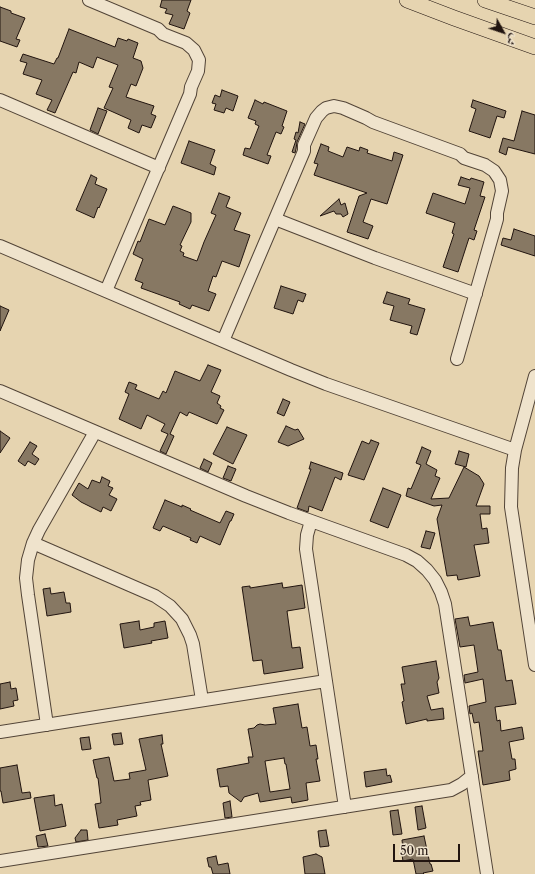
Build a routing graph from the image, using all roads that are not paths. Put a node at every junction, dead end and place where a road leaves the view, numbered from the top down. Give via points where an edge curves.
1 (89, 0) edge
2 (407, 0) edge
3 (485, 0) edge
4 (535, 17) edge
5 (535, 47) edge
6 (0, 100) edge
7 (158, 168) junction
8 (275, 219) junction
9 (0, 246) edge
10 (106, 291) junction
11 (476, 294) junction
12 (223, 341) junction
13 (457, 359) dead end
14 (535, 376) edge
15 (0, 391) edge
16 (96, 432) junction
17 (515, 450) junction
18 (311, 521) junction
19 (33, 543) junction
20 (534, 651) edge
21 (535, 665) edge
22 (326, 681) junction
23 (202, 700) junction
24 (47, 725) junction
25 (0, 732) edge
26 (472, 776) junction
27 (451, 790) junction
28 (475, 796) junction
29 (345, 806) junction
30 (0, 861) edge
31 (487, 874) edge

1 - 7 street via 196,42 203,50 205,66
2 - 5 main road
3 - 4 main road
6 - 7 street
7 - 10 street
8 - 11 street
8 - 11 street via 316,118 326,108 339,106 373,122 495,164 505,172 508,189
8 - 12 street
9 - 10 street
10 - 12 street
11 - 13 street
12 - 17 street via 326,384
14 - 17 street
15 - 16 street
16 - 18 street
16 - 19 street
17 - 20 street via 511,507
18 - 22 street via 306,549
18 - 26 street via 406,555 417,561 435,580 445,604
19 - 23 street via 155,596 170,606 182,619 190,635
19 - 24 street via 26,578
20 - 21 street
22 - 23 street
22 - 29 street
23 - 24 street
24 - 25 street
26 - 27 street
26 - 28 street
27 - 28 street
27 - 29 street
28 - 31 street
29 - 30 street

